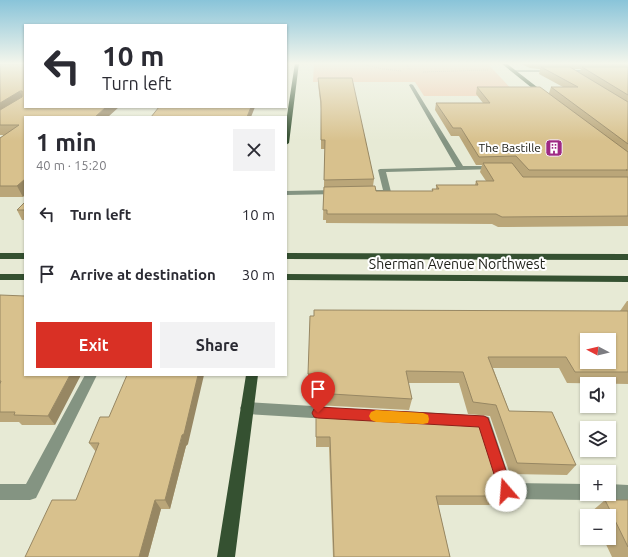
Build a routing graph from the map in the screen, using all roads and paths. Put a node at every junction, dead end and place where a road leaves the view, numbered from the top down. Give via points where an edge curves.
1 (294, 89) edge
2 (413, 89) edge
3 (536, 89) edge
4 (549, 99) edge
5 (287, 136) edge
6 (504, 168) edge
7 (461, 169) junction
8 (343, 192) edge
9 (365, 192) edge
10 (287, 193) edge
11 (0, 256) edge
12 (24, 256) edge
13 (287, 256) edge
14 (628, 257) edge
15 (0, 277) edge
16 (24, 277) edge
17 (287, 277) edge
18 (628, 279) edge
19 (90, 376) edge
20 (252, 376) edge
21 (247, 408) junction
22 (343, 414) edge
23 (390, 417) edge
24 (0, 492) edge
25 (580, 492) edge
26 (616, 492) edge
27 (628, 493) edge
28 (226, 557) edge

1 - 5 main road
2 - 7 lane
3 - 4 main road
6 - 7 lane
7 - 9 lane via 382,170 387,192
8 - 10 lane
11 - 12 main road
13 - 14 main road, Sherman Avenue Northwest
15 - 16 main road
17 - 18 main road, Sherman Avenue Northwest
19 - 24 lane via 30,492
20 - 21 main road
21 - 22 lane
21 - 28 main road
23 - 25 lane via 484,422 506,491
26 - 27 lane

